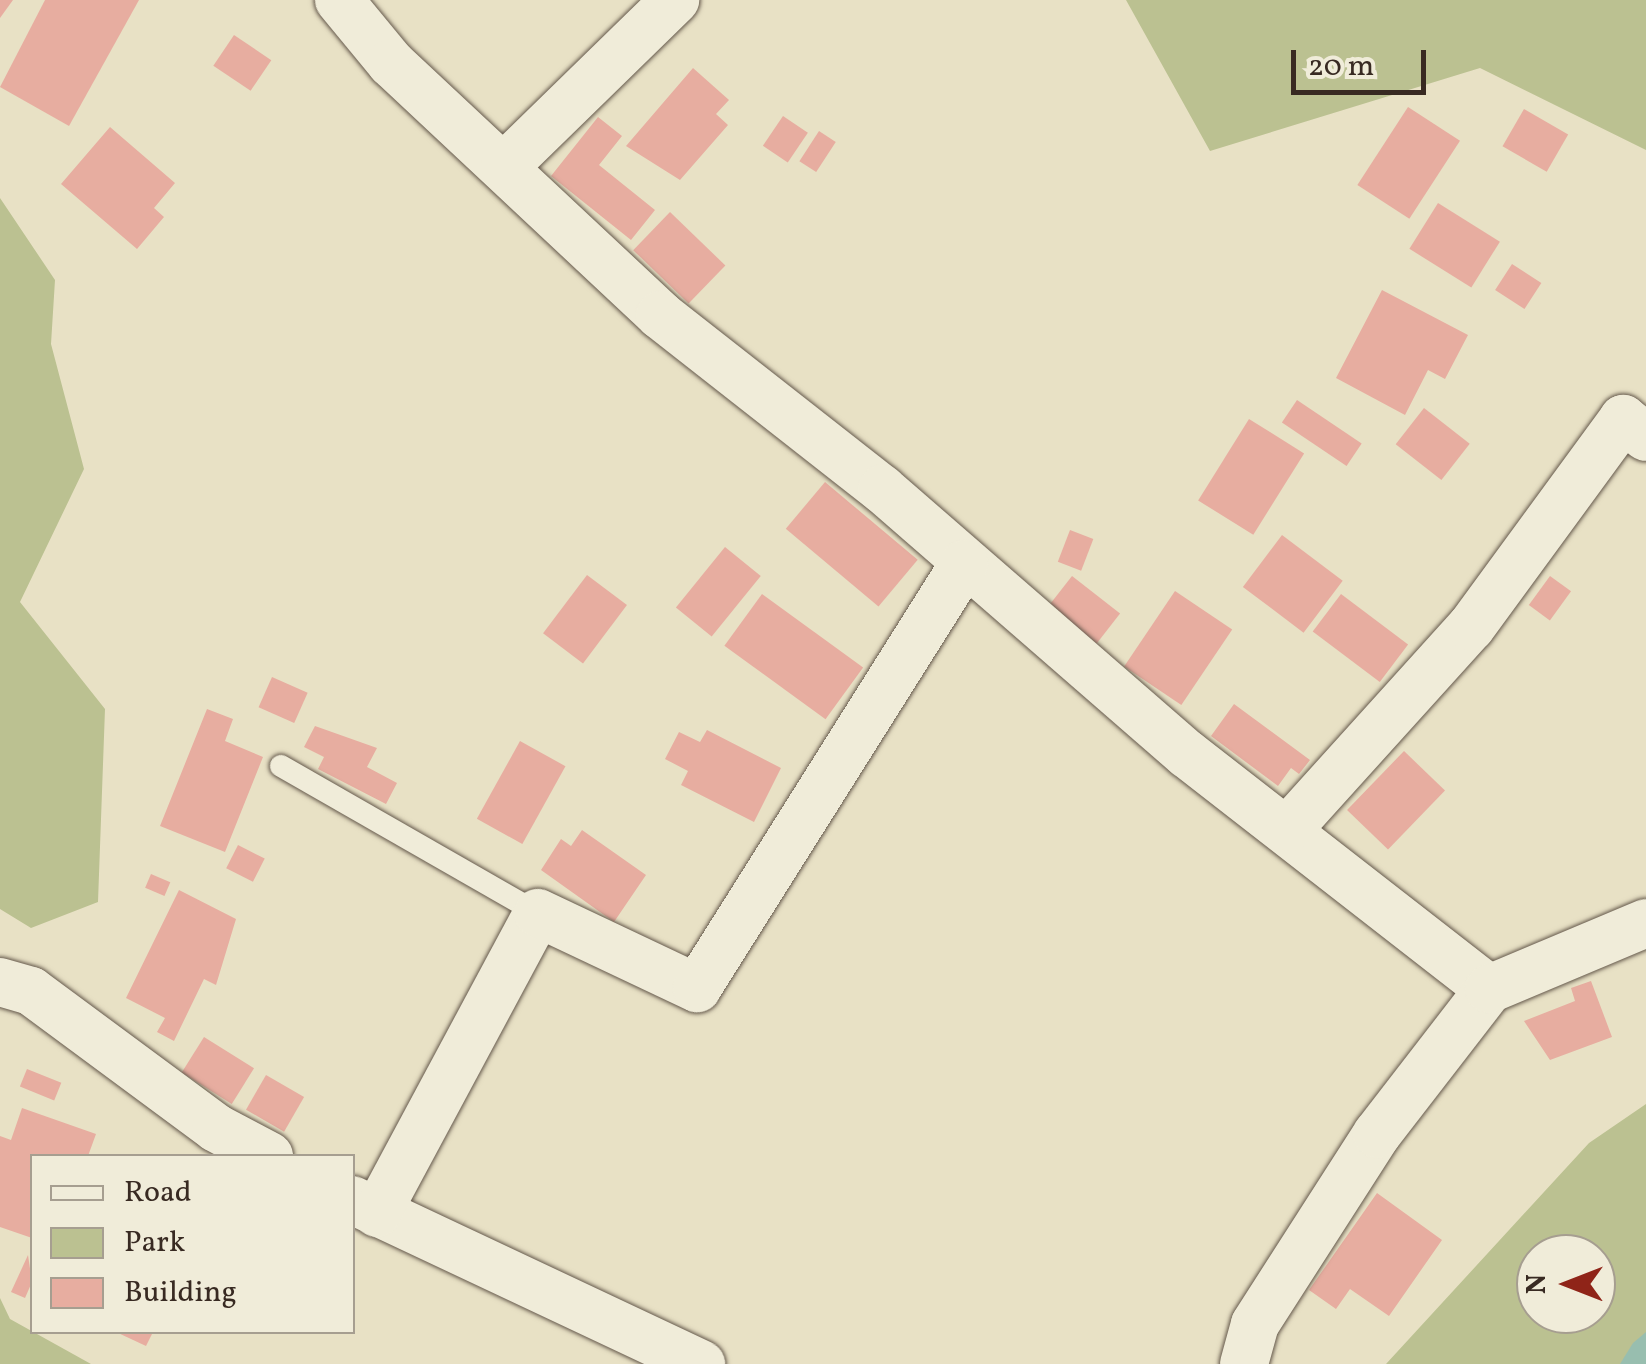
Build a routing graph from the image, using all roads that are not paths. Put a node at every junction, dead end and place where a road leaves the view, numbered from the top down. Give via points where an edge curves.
1 (339, 0) edge
2 (674, 0) edge
3 (505, 166) junction
4 (1646, 437) edge
5 (964, 564) junction
6 (281, 766) dead end
7 (1290, 827) junction
8 (538, 913) junction
9 (1646, 923) edge
10 (0, 982) edge
11 (1488, 989) junction
12 (266, 1154) edge
13 (365, 1207) edge
14 (702, 1364) edge
15 (1244, 1364) edge

1 - 3 street via 391,63
2 - 3 street
3 - 5 street via 660,315
4 - 7 street via 1623,419 1471,626
5 - 7 street via 1187,754
5 - 8 street via 697,988
6 - 8 lane
7 - 11 street
8 - 13 street
9 - 11 street
10 - 12 street via 32,991 216,1128
11 - 15 street via 1377,1134 1254,1324
13 - 14 street

